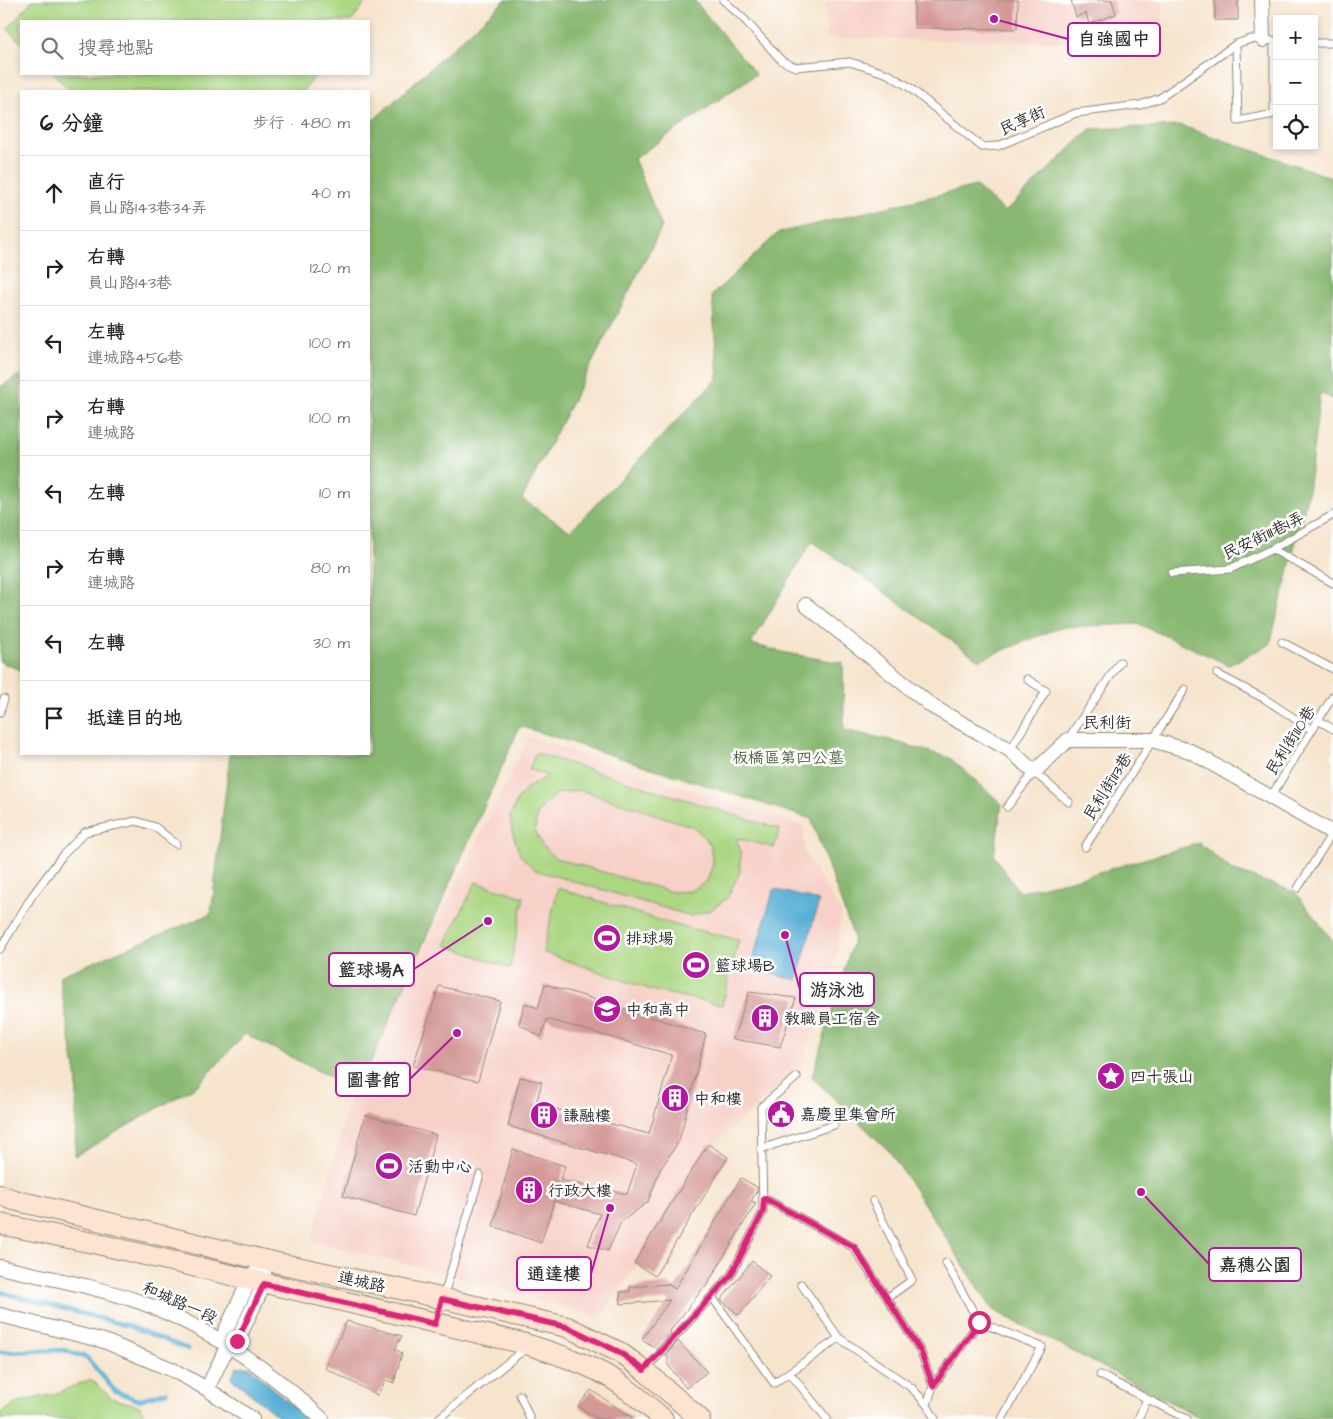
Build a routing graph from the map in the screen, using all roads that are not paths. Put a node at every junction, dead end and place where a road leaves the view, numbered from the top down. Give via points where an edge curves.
1 (723, 0) edge
2 (1262, 0) edge
3 (1271, 41) edge
4 (1318, 42) edge
5 (1333, 43) edge
6 (1236, 44) junction
7 (1333, 515) edge
8 (1272, 549) junction
9 (1172, 573) dead end
10 (1333, 583) edge
11 (806, 605) dead end
12 (1282, 642) dead end
13 (1120, 662) dead end
14 (1333, 669) edge
15 (1217, 674) dead end
16 (1028, 678) dead end
17 (1185, 688) dead end
18 (1333, 696) edge
19 (4, 699) dead end
20 (0, 712) edge
21 (1318, 720) junction
22 (1333, 729) edge
23 (1312, 730) junction
24 (1068, 740) junction
25 (1152, 740) junction
26 (1010, 750) junction
27 (1034, 772) junction
28 (1270, 798) junction
29 (1068, 802) dead end
30 (1007, 807) dead end
31 (1333, 833) edge
32 (176, 844) dead end
33 (1085, 847) dead end
34 (1298, 888) dead end
35 (0, 949) edge
36 (797, 1077) dead end
37 (834, 1125) dead end
38 (761, 1149) junction
39 (480, 1175) dead end
40 (0, 1195) edge
41 (764, 1198) junction
42 (873, 1200) dead end
43 (0, 1224) edge
44 (264, 1260) junction
45 (946, 1263) dead end
46 (0, 1267) edge
47 (256, 1282) junction
48 (801, 1284) dead end
49 (712, 1297) junction
50 (887, 1298) junction
51 (442, 1299) junction
52 (0, 1315) edge
53 (979, 1322) junction
54 (435, 1324) junction
55 (839, 1338) junction
56 (526, 1344) junction
57 (228, 1345) junction
58 (644, 1370) junction
59 (789, 1372) junction
60 (1100, 1375) dead end
61 (933, 1386) junction
62 (207, 1389) junction
63 (520, 1395) dead end
64 (1147, 1399) junction
65 (927, 1405) junction
66 (252, 1419) edge
67 (322, 1419) edge
68 (438, 1419) edge
69 (530, 1419) edge
70 (663, 1419) edge
71 (700, 1419) edge
72 (827, 1419) edge
73 (935, 1419) edge
74 (1002, 1419) edge
75 (1138, 1419) edge
76 (1187, 1419) edge

1 - 6 lane, 民享街 via 782,61 795,67 850,62 888,74 909,87 982,147 998,146 1076,113 1140,105 1160,98
2 - 3 street
3 - 6 lane, 民享街 via 1251,39
3 - 6 lane via 1274,114 1238,121
4 - 5 lane
7 - 8 lane, 民安街111巷1弄
8 - 9 lane, 民安街111巷1弄 via 1230,569
8 - 10 lane
11 - 26 street via 933,707
12 - 14 lane
13 - 24 lane
15 - 23 lane via 1265,699
16 - 26 lane via 1046,691
17 - 25 lane, 民利街113巷
18 - 21 lane, 民利街110巷
19 - 20 lane
21 - 22 lane
21 - 23 lane, 民利街110巷
23 - 28 lane, 民利街110巷
24 - 25 street, 民利街
24 - 27 street, 民利街
25 - 28 street, 民利街 via 1190,752
25 - 33 lane, 民利街113巷
26 - 27 street
27 - 29 lane
27 - 30 lane
28 - 31 street, 民利街
31 - 34 lane
32 - 35 lane via 155,827 136,822 85,832 32,896
36 - 38 lane via 761,1107
37 - 38 lane
38 - 41 lane
39 - 51 lane
40 - 44 main road, 連城路
41 - 49 lane via 763,1212 731,1275
41 - 50 lane via 854,1247
42 - 50 lane via 912,1280
43 - 47 main road, 連城路
44 - 47 street
44 - 51 main road, 連城路
45 - 53 lane
46 - 57 street, 和城路一段 via 142,1303 191,1324
47 - 54 main road, 連城路
47 - 57 street via 225,1332
48 - 55 lane
49 - 58 lane
49 - 59 lane via 774,1383
50 - 61 lane via 921,1352
51 - 54 lane
51 - 58 main road, 連城路 via 567,1327 619,1352
52 - 62 street via 104,1341 173,1370
53 - 61 lane
53 - 74 lane via 1042,1347
54 - 56 main road, 連城路
55 - 59 lane
55 - 65 lane via 912,1388
56 - 68 lane via 521,1352
56 - 70 main road, 連城路 via 601,1372
57 - 62 street
57 - 67 street, 和城路一段 via 300,1398
58 - 71 main road, 連城路
59 - 72 lane
60 - 64 lane
61 - 65 lane
62 - 66 street
63 - 69 lane
64 - 75 lane
64 - 76 lane
65 - 73 lane

